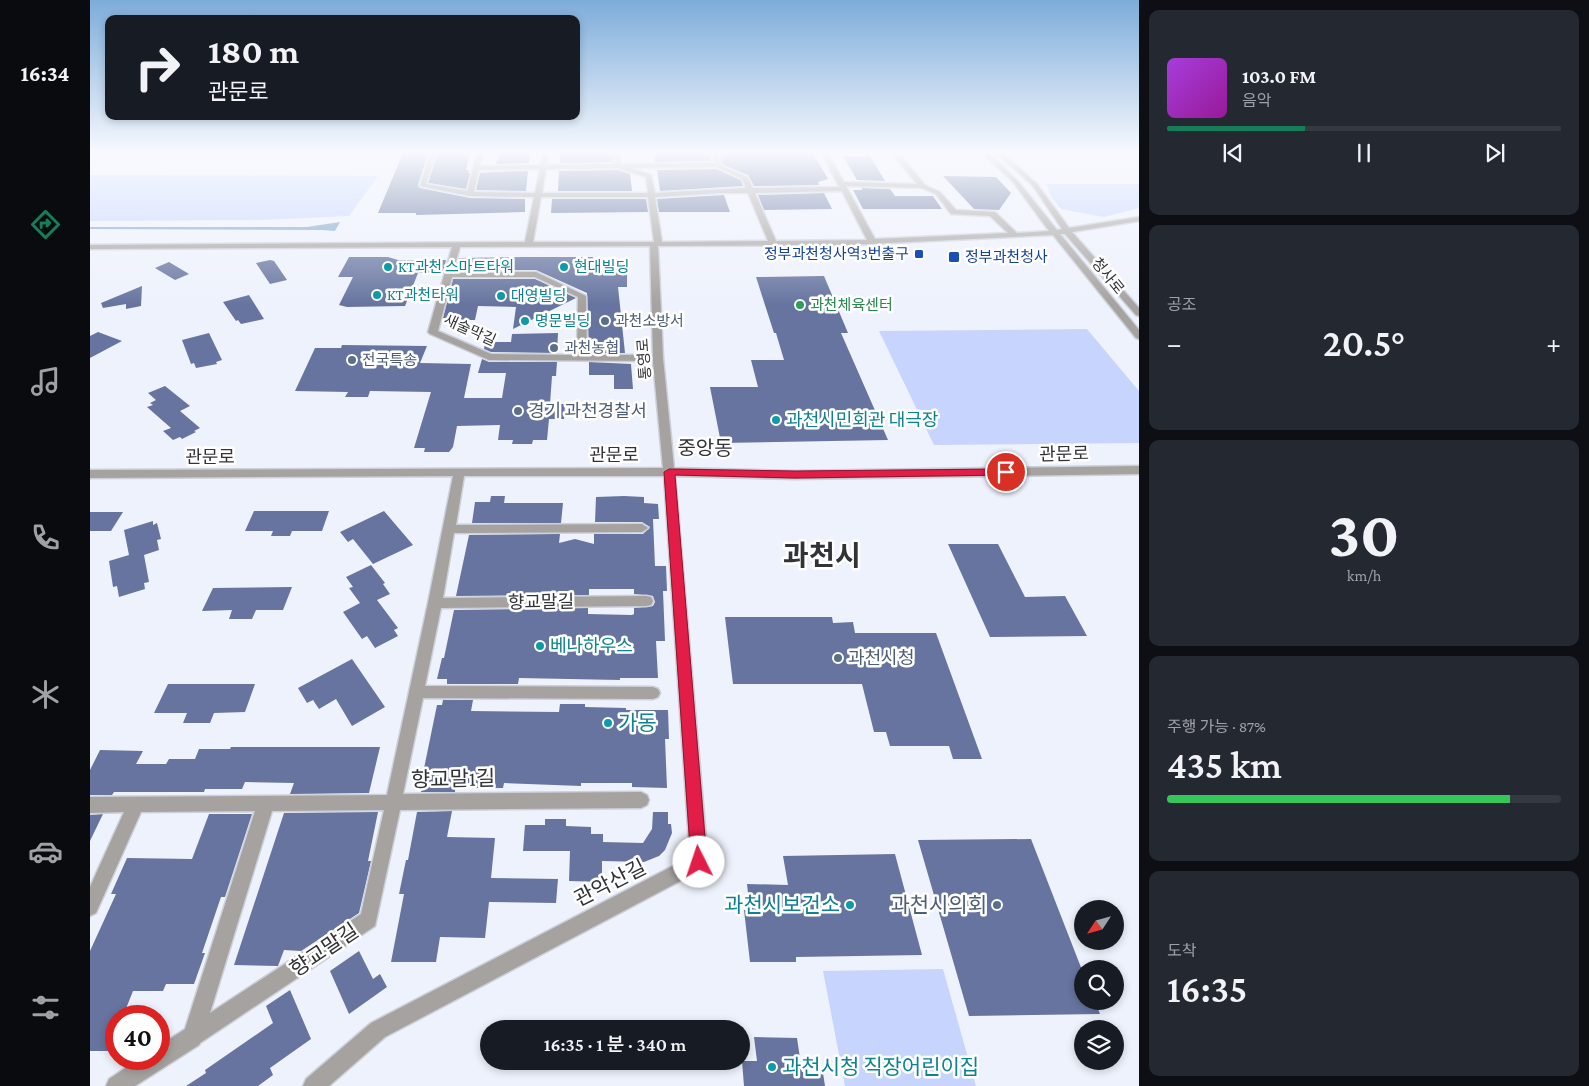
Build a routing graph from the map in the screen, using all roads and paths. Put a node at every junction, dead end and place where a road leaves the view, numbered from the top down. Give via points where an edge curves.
1 (536, 204) edge
2 (654, 204) edge
3 (756, 204) edge
4 (852, 204) edge
5 (947, 204) edge
6 (1032, 204) edge
7 (1048, 204) edge
8 (1139, 219) edge
9 (1068, 232) junction
10 (1055, 234) junction
11 (1015, 236) junction
12 (872, 242) junction
13 (773, 243) junction
14 (656, 244) junction
15 (456, 246) junction
16 (528, 246) junction
17 (90, 247) edge
18 (448, 275) junction
19 (1139, 313) edge
20 (1139, 336) edge
21 (582, 358) junction
22 (658, 358) junction
23 (1139, 470) edge
24 (669, 472) junction
25 (90, 474) edge
26 (459, 474) junction
27 (642, 528) dead end
28 (450, 529) junction
29 (646, 601) dead end
30 (435, 603) junction
31 (417, 692) junction
32 (653, 693) dead end
33 (641, 800) dead end
34 (394, 802) junction
35 (266, 803) junction
36 (136, 804) junction
37 (90, 805) edge
38 (90, 907) edge
39 (192, 1038) junction
40 (116, 1086) edge
41 (313, 1086) edge

1 - 16 street
2 - 14 street, 통영로
3 - 13 street
4 - 12 street
5 - 11 street via 954,212 992,214
6 - 10 street, 청사로
7 - 9 street, 청사로
8 - 9 street
9 - 10 street
9 - 19 street, 청사로
10 - 11 street
10 - 20 street, 청사로
11 - 12 street
12 - 13 street
13 - 14 street
14 - 16 street
14 - 22 street, 통영로
15 - 16 street
15 - 17 street
15 - 18 street, 새술막길
18 - 21 street via 536,274 582,296
18 - 21 street, 새술막길 via 433,332 489,357
21 - 22 street, 새술막길
22 - 24 street, 통영로
23 - 24 street, 관문로 via 795,475
24 - 26 street, 관문로
24 - 41 street, 관악산길 via 699,862 378,1030
25 - 26 street, 관문로
26 - 28 street, 향교말길
27 - 28 street
28 - 30 street, 향교말길
29 - 30 street, 향교말길
30 - 31 street, 향교말길
31 - 32 street
31 - 34 street, 향교말길
33 - 34 street, 향교말1길
34 - 35 street, 향교말1길
34 - 39 street, 향교말길 via 369,920
35 - 36 street, 향교말1길
35 - 39 street
36 - 37 street, 향교말1길
36 - 38 street
39 - 40 street, 향교말길

